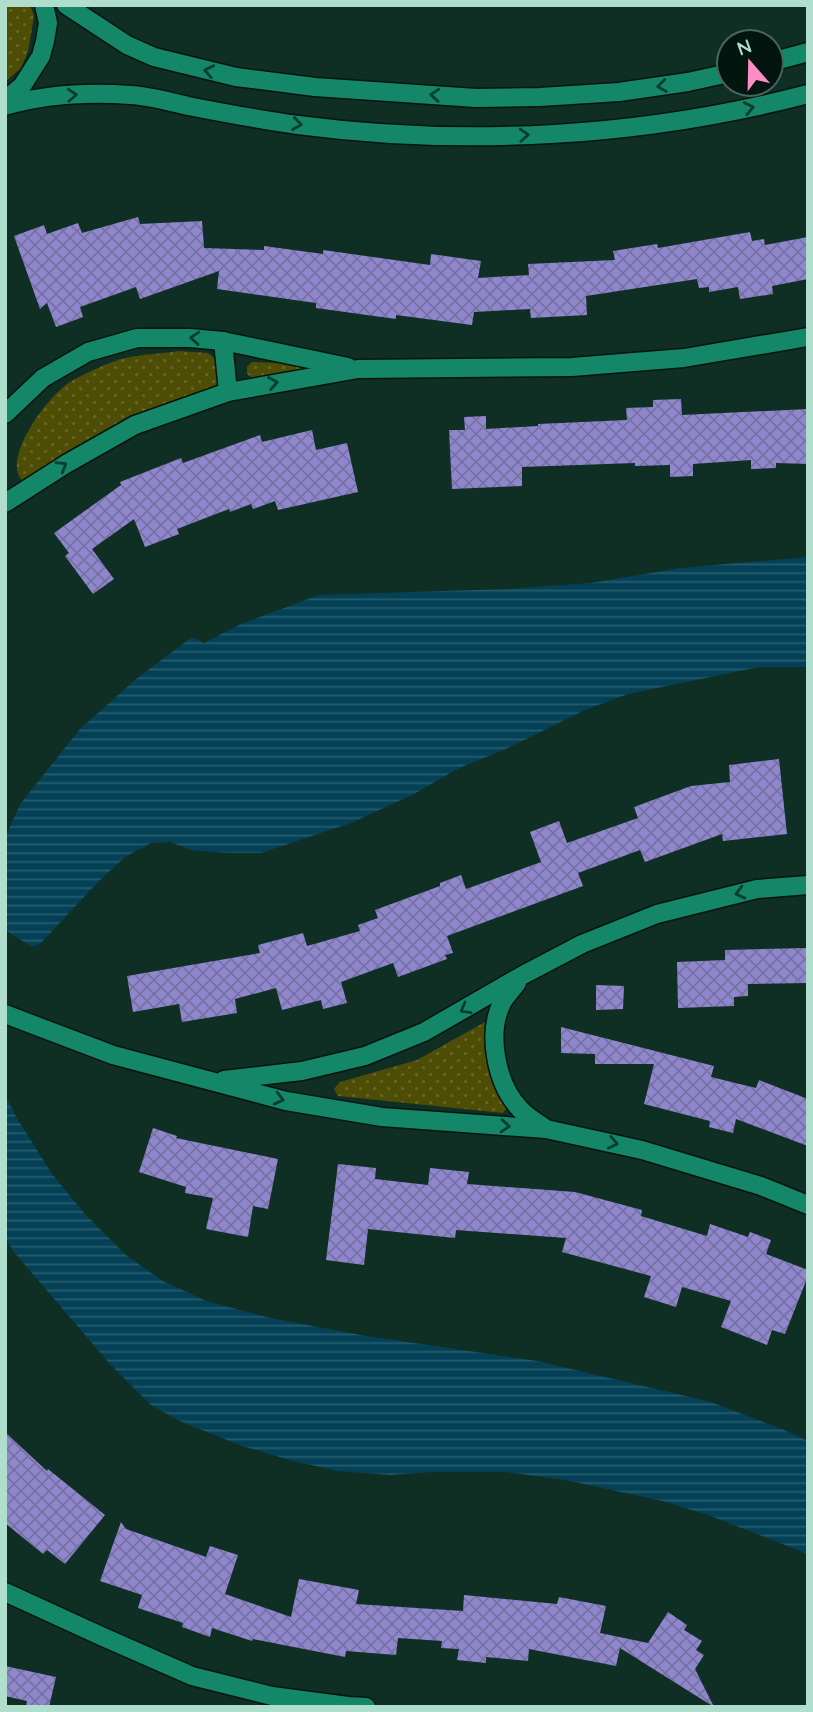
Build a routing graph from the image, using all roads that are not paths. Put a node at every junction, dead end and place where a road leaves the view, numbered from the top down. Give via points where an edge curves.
1 (44, 5) edge
2 (66, 5) edge
3 (808, 52) edge
4 (785, 58) edge
5 (715, 76) edge
6 (808, 94) edge
7 (5, 100) edge
8 (5, 106) edge
9 (808, 337) edge
10 (223, 341) junction
11 (358, 369) junction
12 (228, 392) junction
13 (5, 414) edge
14 (5, 503) edge
15 (808, 885) edge
16 (523, 975) junction
17 (5, 1014) edge
18 (213, 1081) junction
19 (546, 1129) junction
20 (808, 1205) edge
21 (5, 1592) edge
22 (366, 1707) edge

1 - 7 street via 48,23 41,56 22,86
5 -> 2 street via 619,92 540,97 476,98 315,87 236,77 154,57
3 - 4 street
8 -> 6 street via 60,95 134,95 298,125 408,135 516,136 602,131 704,117
9 - 11 street via 684,358 572,367
10 - 11 street
10 - 12 street
10 -> 13 street via 137,338 88,352 43,378
12 -> 11 street
14 -> 12 street via 135,425
15 -> 16 street via 757,889 657,914 582,944
16 -> 18 street via 424,1032 365,1056 302,1071
16 - 19 street via 503,1002 495,1046 508,1093
17 - 18 street via 113,1055
18 -> 19 street via 286,1101 382,1117
19 -> 20 street via 642,1150
21 - 22 street via 192,1676 272,1696

